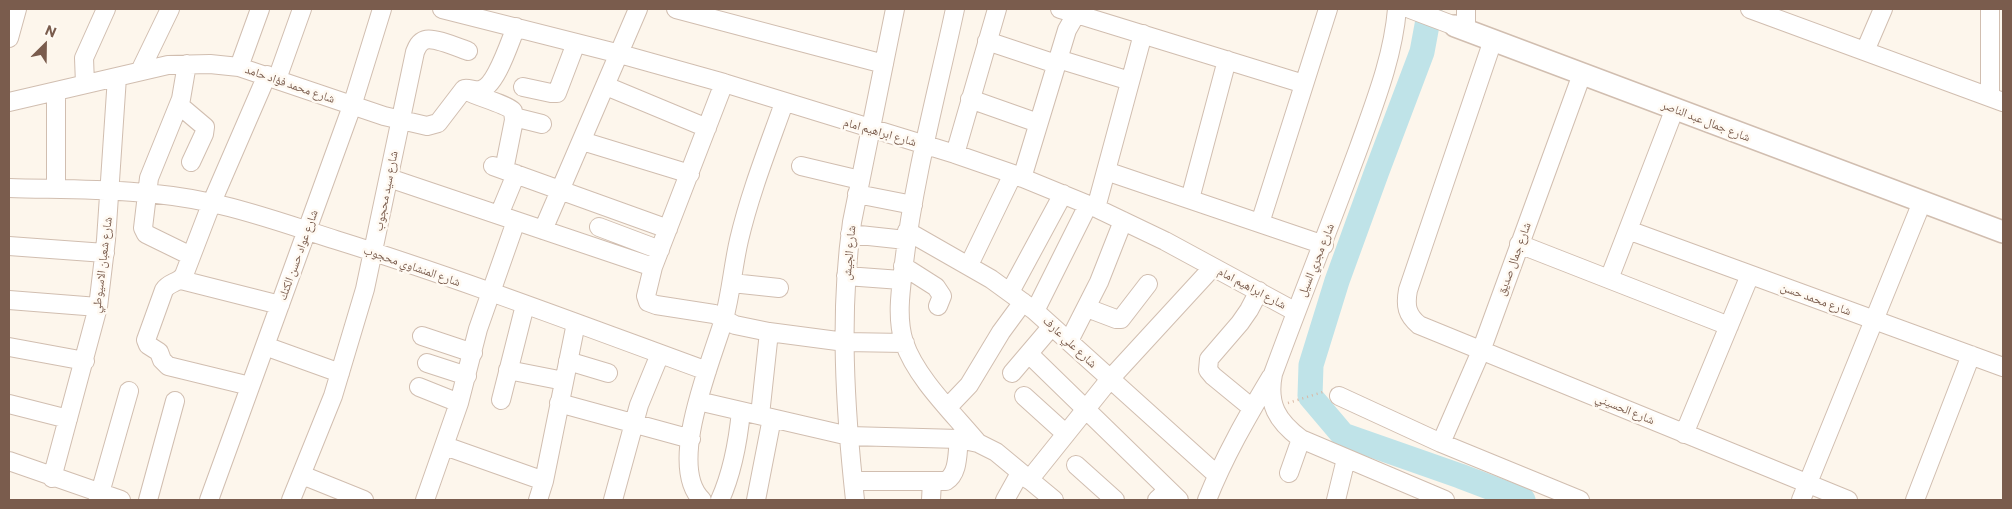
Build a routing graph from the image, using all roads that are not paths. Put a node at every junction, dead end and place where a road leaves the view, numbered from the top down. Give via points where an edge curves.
1 (17, 9) edge
2 (106, 9) edge
3 (170, 9) edge
4 (260, 9) edge
5 (302, 9) edge
6 (382, 9) edge
7 (442, 9) edge
8 (638, 9) edge
9 (676, 9) edge
10 (893, 9) edge
11 (955, 9) edge
12 (996, 9) edge
13 (1328, 9) edge
14 (1397, 9) edge
15 (1410, 9) edge
16 (1883, 9) edge
17 (1990, 9) edge
18 (1072, 10) edge
19 (1758, 10) edge
20 (1462, 22) edge
21 (516, 27) junction
22 (1143, 34) junction
23 (9, 38) edge
24 (1493, 40) junction
25 (986, 41) junction
26 (576, 43) junction
27 (468, 51) dead end
28 (1864, 51) junction
29 (620, 54) junction
30 (1227, 60) junction
31 (1057, 61) junction
32 (187, 64) junction
33 (884, 64) junction
34 (239, 67) junction
35 (140, 71) junction
36 (1582, 74) junction
37 (118, 77) junction
38 (272, 77) junction
39 (1130, 81) junction
40 (724, 83) junction
41 (85, 84) junction
42 (1304, 84) junction
43 (606, 86) junction
44 (523, 87) dead end
45 (464, 89) junction
46 (56, 91) junction
47 (970, 99) junction
48 (1996, 99) edge
49 (9, 102) edge
50 (784, 103) junction
51 (179, 105) junction
52 (352, 106) junction
53 (1675, 108) junction
54 (514, 117) junction
55 (401, 121) junction
56 (1038, 123) junction
57 (542, 124) dead end
58 (707, 128) junction
59 (870, 129) junction
60 (582, 141) junction
61 (925, 145) junction
62 (955, 154) junction
63 (191, 162) dead end
64 (801, 166) dead end
65 (504, 170) junction
66 (1106, 170) junction
67 (690, 174) junction
68 (1018, 176) junction
69 (389, 178) junction
70 (859, 187) junction
71 (9, 188) edge
72 (56, 189) junction
73 (560, 190) junction
74 (110, 191) junction
75 (146, 194) junction
76 (1063, 194) junction
77 (1190, 199) junction
78 (212, 202) junction
79 (1922, 202) junction
80 (913, 205) junction
81 (1092, 207) junction
82 (499, 215) junction
83 (516, 221) junction
84 (1123, 221) junction
85 (1260, 223) junction
86 (599, 228) dead end
87 (668, 229) junction
88 (543, 230) junction
89 (1628, 230) junction
90 (308, 232) junction
91 (2003, 232) edge
92 (850, 234) junction
93 (907, 236) junction
94 (1520, 244) junction
95 (1324, 245) junction
96 (9, 246) edge
97 (660, 250) junction
98 (374, 252) junction
99 (105, 253) junction
100 (191, 256) junction
101 (969, 265) junction
102 (1212, 266) junction
103 (653, 268) junction
104 (902, 273) junction
105 (1750, 275) junction
106 (846, 276) junction
107 (181, 280) junction
108 (1609, 280) junction
109 (732, 283) junction
110 (1148, 284) dead end
111 (779, 288) dead end
112 (1258, 291) junction
113 (490, 293) junction
114 (9, 300) edge
115 (1023, 302) junction
116 (280, 305) junction
117 (525, 305) junction
118 (938, 306) dead end
119 (98, 307) junction
120 (1087, 308) junction
121 (1296, 312) junction
122 (724, 319) junction
123 (1874, 320) junction
124 (576, 323) junction
125 (1052, 326) junction
126 (1729, 326) junction
127 (768, 332) junction
128 (422, 336) dead end
129 (1068, 341) junction
130 (845, 342) junction
131 (904, 343) junction
132 (265, 346) junction
133 (9, 347) edge
134 (1481, 351) junction
135 (473, 353) junction
136 (660, 354) junction
137 (1029, 354) junction
138 (1971, 355) junction
139 (85, 361) junction
140 (568, 361) junction
141 (427, 363) dead end
142 (2003, 367) edge
143 (508, 370) junction
144 (707, 371) junction
145 (608, 373) dead end
146 (1012, 373) dead end
147 (340, 374) junction
148 (1273, 374) junction
149 (467, 376) junction
150 (1110, 379) junction
151 (564, 381) junction
152 (250, 386) junction
153 (419, 387) dead end
154 (129, 390) dead end
155 (1331, 393) road end
156 (1024, 396) dead end
157 (501, 400) dead end
158 (175, 401) dead end
159 (698, 401) junction
160 (459, 403) junction
161 (559, 403) junction
162 (9, 404) edge
163 (948, 407) junction
164 (1252, 408) junction
165 (1086, 410) junction
166 (741, 411) junction
167 (766, 417) junction
168 (68, 419) junction
169 (634, 424) junction
170 (1066, 434) junction
171 (1684, 434) junction
172 (848, 436) junction
173 (691, 439) junction
174 (959, 439) junction
175 (1301, 439) junction
176 (1441, 442) junction
177 (978, 443) junction
178 (444, 446) junction
179 (1346, 459) junction
180 (9, 461) edge
181 (1076, 465) dead end
182 (1289, 472) dead end
183 (302, 474) junction
184 (1217, 475) junction
185 (1025, 477) junction
186 (52, 478) junction
187 (544, 481) junction
188 (853, 481) junction
189 (932, 481) junction
190 (1808, 484) junction
191 (98, 497) edge
192 (1168, 497) edge
193 (1426, 497) edge
194 (699, 499) edge
195 (121, 500) edge
196 (148, 500) edge
197 (209, 500) edge
198 (291, 500) edge
199 (364, 500) edge
200 (425, 500) edge
201 (538, 500) edge
202 (613, 500) edge
203 (720, 500) edge
204 (756, 500) edge
205 (855, 500) edge
206 (931, 500) edge
207 (1006, 500) edge
208 (1054, 500) edge
209 (1115, 500) edge
210 (1209, 500) edge
211 (1336, 500) edge
212 (1445, 500) edge
213 (1580, 500) edge
214 (1801, 500) edge
215 (1848, 500) edge
216 (1915, 500) edge

1 - 23 street
2 - 41 street via 87,47
3 - 35 street
4 - 34 street
5 - 38 street
6 - 52 street, شارع عواد حسن الكنك
7 - 21 street, شارع ابراهيم امام
8 - 29 street
9 - 33 street
10 - 33 street, شارع الجيش
11 - 61 street
12 - 25 street
13 - 42 street
14 - 95 street, شارع مجري السيل via 1384,75
15 - 20 street, شارع جمال عبد الناصر
16 - 28 street
17 - 48 street
18 - 22 street
18 - 31 street
19 - 28 street
20 - 24 street, شارع جمال عبد الناصر
21 - 26 street, شارع ابراهيم امام
21 - 45 street via 502,63 488,86 480,90
22 - 30 street
22 - 39 street
24 - 36 street, شارع جمال عبد الناصر
24 - 134 street, شارع الحسيني via 1406,303 1411,318 1419,325
25 - 31 street
25 - 47 street
26 - 29 street, شارع ابراهيم امام
26 - 44 street via 557,93
27 - 55 street, شارع سيد محجوب via 433,40 418,44
28 - 48 street
29 - 40 street, شارع ابراهيم امام
29 - 43 street
30 - 42 street
30 - 77 street
31 - 39 street
31 - 56 street
32 - 34 street, شارع محمد فؤاد حامد
32 - 35 street, شارع محمد فؤاد حامد
32 - 51 street
33 - 59 street, شارع الجيش
34 - 38 street, شارع محمد فؤاد حامد
35 - 37 street, شارع محمد فؤاد حامد
36 - 53 street, شارع جمال عبد الناصر
36 - 94 street, شارع جمال صديق
37 - 41 street, شارع محمد فؤاد حامد
37 - 74 street, شارع شعبان الاسيوطي
38 - 52 street, شارع محمد فؤاد حامد
38 - 78 street
39 - 66 street
40 - 50 street, شارع ابراهيم امام
40 - 58 street
41 - 46 street, شارع محمد فؤاد حامد
42 - 85 street
43 - 58 street
43 - 60 street
45 - 54 street via 508,107
45 - 55 street, شارع محمد فؤاد حامد via 438,123 427,126
46 - 49 street, شارع محمد فؤاد حامد
46 - 72 street
47 - 56 street
47 - 62 street
50 - 59 street, شارع ابراهيم امام
50 - 109 street via 748,206
51 - 63 street via 205,127
51 - 75 street via 154,163
52 - 55 street, شارع محمد فؤاد حامد
52 - 90 street, شارع عواد حسن الكنك
53 - 79 street, شارع جمال عبد الناصر
53 - 89 street
54 - 57 street
54 - 65 street
55 - 69 street, شارع سيد محجوب
56 - 68 street
58 - 67 street
59 - 61 street, شارع ابراهيم امام
59 - 70 street, شارع الجيش
60 - 67 street
60 - 73 street
61 - 62 street, شارع ابراهيم امام
61 - 80 street
62 - 68 street, شارع ابراهيم امام
64 - 70 street
65 - 73 street
65 - 82 street
66 - 77 street
66 - 81 street
67 - 87 street
68 - 76 street, شارع ابراهيم امام
68 - 101 street
69 - 82 street
69 - 98 street, شارع سيد محجوب
70 - 80 street
70 - 92 street, شارع الجيش
71 - 72 street, شارع المنشاوي محجوب
72 - 74 street, شارع المنشاوي محجوب
73 - 87 street
73 - 88 street
74 - 75 street, شارع المنشاوي محجوب
74 - 99 street, شارع شعبان الاسيوطي
75 - 78 street, شارع المنشاوي محجوب
75 - 100 street via 144,232
76 - 81 street, شارع ابراهيم امام
76 - 115 street
77 - 85 street
78 - 90 street, شارع المنشاوي محجوب
78 - 100 street
79 - 91 street, شارع جمال عبد الناصر
79 - 123 street
80 - 93 street
81 - 84 street, شارع ابراهيم امام
81 - 115 street
82 - 83 street
83 - 88 street
83 - 113 street
84 - 102 street, شارع ابراهيم امام
84 - 120 street
85 - 95 street
86 - 97 street
87 - 97 street
88 - 103 street
89 - 105 street, شارع محمد حسن
89 - 108 street
90 - 98 street, شارع المنشاوي محجوب
90 - 116 street, شارع عواد حسن الكنك
92 - 93 street, شارع علي عارف
92 - 106 street, شارع الجيش
93 - 101 street, شارع علي عارف
93 - 104 street
94 - 108 street
94 - 134 street, شارع جمال صديق
95 - 121 street, شارع مجري السيل
96 - 99 street
97 - 103 street
98 - 113 street, شارع المنشاوي محجوب
98 - 147 street, شارع سيد محجوب
99 - 119 street, شارع شعبان الاسيوطي
100 - 107 street
101 - 115 street, شارع علي عارف
102 - 112 street, شارع ابراهيم امام
102 - 150 street
103 - 122 street via 648,302
104 - 106 street
104 - 118 street via 939,289 942,296
104 - 131 street via 900,311
105 - 123 street, شارع محمد حسن
105 - 126 street
106 - 130 street, شارع الجيش
107 - 116 street
107 - 152 street via 167,286 147,338 148,345 159,352 168,366
108 - 126 street
109 - 111 street
109 - 122 street
110 - 120 street via 1121,319
112 - 121 street, شارع ابراهيم امام
112 - 164 street via 1249,310 1212,354 1208,364 1213,376
113 - 117 street, شارع المنشاوي محجوب
113 - 135 street
114 - 119 street
115 - 125 street, شارع علي عارف
115 - 163 street via 969,385
116 - 132 street, شارع عواد حسن الكنك
117 - 124 street, شارع المنشاوي محجوب
117 - 143 street
119 - 139 street, شارع شعبان الاسيوطي
120 - 129 street
121 - 148 street, شارع مجري السيل
122 - 127 street via 735,325
122 - 144 street
123 - 138 street, شارع محمد حسن
123 - 190 street
124 - 136 street, شارع المنشاوي محجوب
124 - 140 street
125 - 129 street, شارع علي عارف
125 - 137 street
126 - 171 street
127 - 130 street
127 - 167 street
128 - 135 street
129 - 150 street, شارع علي عارف
130 - 131 street
130 - 172 street, شارع الجيش
131 - 163 street via 913,361
132 - 147 street
132 - 152 street, شارع عواد حسن الكنك
133 - 139 street
134 - 171 street, شارع الحسيني
134 - 176 street, شارع جمال صديق
135 - 149 street
136 - 144 street, شارع المنشاوي محجوب
136 - 169 street
137 - 146 street
137 - 165 street
138 - 142 street, شارع محمد حسن
138 - 216 street
139 - 168 street, شارع شعبان الاسيوطي
140 - 145 street
140 - 151 street
141 - 149 street
143 - 151 street
143 - 157 street
144 - 159 street
147 - 183 street, شارع سيد محجوب
148 - 164 street
148 - 175 street, شارع مجري السيل via 1270,387 1276,414
149 - 160 street
150 - 165 street
150 - 184 street, شارع علي عارف
151 - 161 street
152 - 197 street, شارع عواد حسن الكنك
153 - 160 street
154 - 191 street
155 - 176 street
156 - 170 street
158 - 196 street
159 - 166 street
159 - 173 street
160 - 178 street
161 - 169 street
161 - 187 street
162 - 168 street
163 - 177 street
164 - 184 street
165 - 170 street
165 - 192 street
166 - 167 street
166 - 203 street via 734,463
167 - 172 street
167 - 204 street
168 - 186 street, شارع شعبان الاسيوطي
169 - 173 street
169 - 202 street
170 - 185 street
171 - 190 street, شارع الحسيني
172 - 174 street
172 - 188 street, شارع الجيش
173 - 194 street via 689,471
174 - 177 street
174 - 189 street via 953,475 946,481
175 - 179 street, شارع مجري السيل
175 - 182 street
176 - 213 street
177 - 185 street via 996,452
178 - 187 street
178 - 200 street
179 - 193 street, شارع مجري السيل
179 - 211 street
180 - 186 street
181 - 209 street
183 - 198 street, شارع سيد محجوب
183 - 199 street
184 - 210 street
185 - 207 street
185 - 208 street
186 - 191 street
187 - 201 street
188 - 189 street
188 - 205 street, شارع الجيش
189 - 206 street
190 - 214 street
190 - 215 street, شارع الحسيني
191 - 195 street
193 - 212 street, شارع مجري السيل

